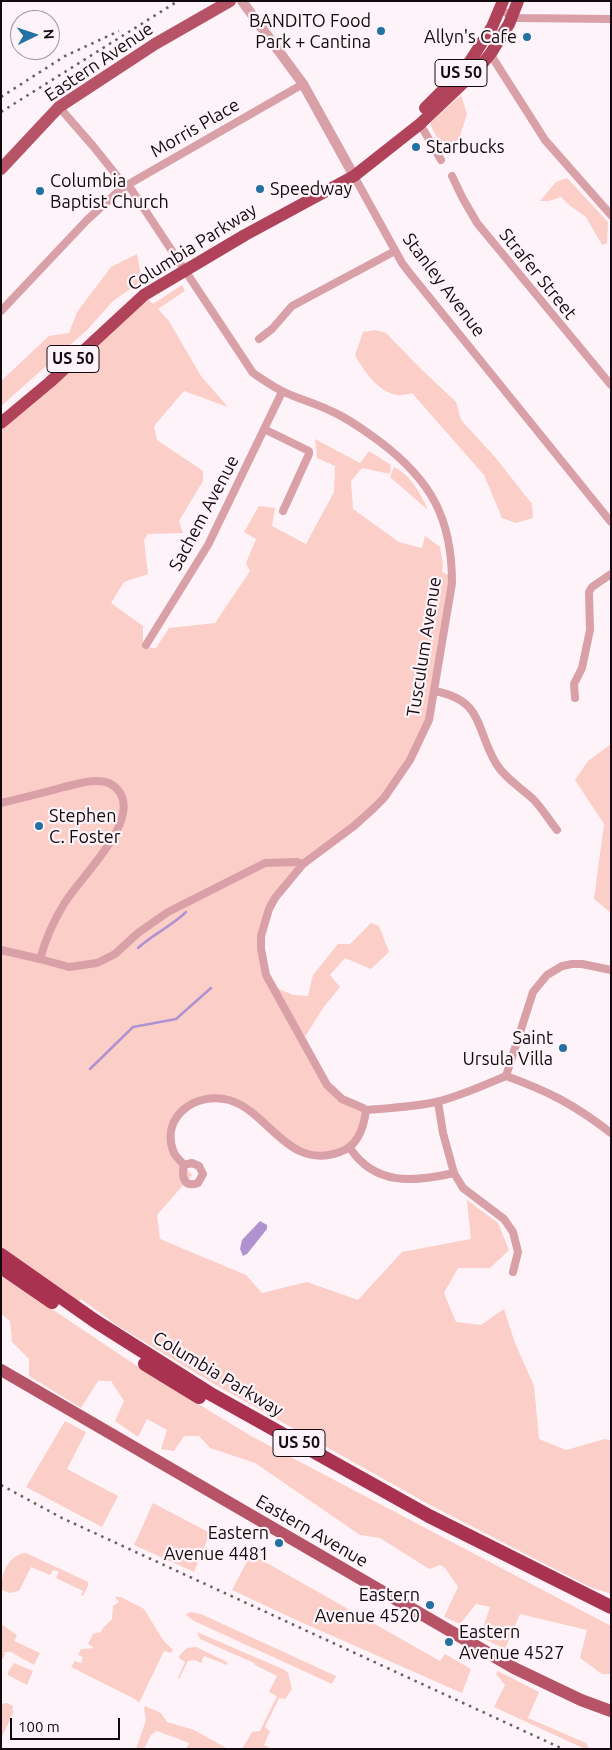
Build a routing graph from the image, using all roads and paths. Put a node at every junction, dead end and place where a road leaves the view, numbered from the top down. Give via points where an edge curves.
1 (230, 1) edge
2 (242, 1) edge
3 (514, 1) edge
4 (518, 1) edge
5 (501, 6) edge
6 (512, 16) junction
7 (611, 20) edge
8 (486, 49) junction
9 (303, 84) junction
10 (59, 108) junction
11 (420, 124) junction
12 (394, 143) junction
13 (441, 160) dead end
14 (1, 169) edge
15 (354, 176) junction
16 (452, 176) dead end
17 (126, 185) junction
18 (611, 215) edge
19 (395, 251) junction
20 (184, 271) junction
21 (1, 311) edge
22 (258, 339) dead end
23 (611, 385) edge
24 (282, 392) junction
25 (1, 423) edge
26 (264, 429) junction
27 (283, 511) dead end
28 (611, 522) edge
29 (611, 574) edge
30 (146, 645) dead end
31 (434, 691) junction
32 (575, 698) dead end
33 (1, 803) edge
34 (557, 830) dead end
35 (303, 864) junction
36 (1, 950) edge
37 (40, 959) junction
38 (611, 970) edge
39 (506, 1076) junction
40 (438, 1102) junction
41 (366, 1110) junction
42 (611, 1133) edge
43 (350, 1148) junction
44 (184, 1165) dead end
45 (454, 1173) junction
46 (1, 1255) edge
47 (1, 1267) edge
48 (513, 1272) dead end
49 (4, 1374) edge
50 (611, 1607) edge
51 (611, 1617) edge
52 (611, 1712) edge

1 - 10 main road, Eastern Avenue via 154,44
2 - 9 street, Stanley Avenue
3 - 6 highway via 510,10
4 - 6 highway, Columbia Parkway / US 50
5 - 6 street
5 - 8 highway, Columbia Parkway / US 50
6 - 7 street
6 - 8 highway, Columbia Parkway / US 50
8 - 11 highway, Columbia Parkway / US 50 via 478,69
8 - 12 highway, Columbia Parkway / US 50 via 407,125
8 - 18 street via 545,140
9 - 15 street, Stanley Avenue
9 - 17 street, Morris Place
10 - 14 main road, Eastern Avenue
10 - 17 street, Tusculum Avenue
11 - 12 highway, Columbia Parkway / US 50
11 - 13 street
12 - 15 highway, Columbia Parkway / US 50
15 - 19 street, Stanley Avenue
15 - 20 highway, Columbia Parkway / US 50
16 - 23 street, Strafer Street via 477,223
17 - 20 street, Tusculum Avenue
17 - 21 street, Morris Place via 87,220
19 - 22 street via 292,306 272,329
19 - 28 street, Stanley Avenue via 408,272
20 - 24 street, Tusculum Avenue via 253,373
20 - 25 highway, Columbia Parkway / US 50 via 144,295
24 - 26 street, Sachem Avenue
24 - 31 street, Tusculum Avenue via 330,410 358,426 412,469 432,495 446,527 452,577
26 - 27 street via 309,451
26 - 30 street, Sachem Avenue via 208,545
29 - 32 street via 589,592 590,630 582,668 574,684
31 - 34 street via 450,694 469,708 478,720 497,765 534,800
31 - 35 street, Tusculum Avenue via 429,720 420,742 384,798 354,826
33 - 37 street via 99,781 111,784 123,800 124,812 113,838 64,904
35 - 37 street via 265,864 168,912 115,954 97,963 69,967
35 - 41 street, Tusculum Avenue via 269,910 261,936 266,975 327,1085 342,1098
36 - 37 street
38 - 39 street via 572,964 547,974 533,992
39 - 40 street
39 - 42 street via 550,1093
40 - 41 street
40 - 45 street
41 - 43 street via 363,1127
43 - 44 street via 328,1156 303,1153 282,1141 240,1104 209,1098 186,1106 172,1128 174,1154
43 - 45 street via 368,1168 389,1178
45 - 48 street via 463,1188 509,1226 518,1252
46 - 50 highway, Columbia Parkway / US 50 via 95,1321 209,1393 429,1516
47 - 51 highway, Columbia Parkway / US 50 via 176,1384 477,1550
49 - 52 main road, Eastern Avenue via 514,1668

